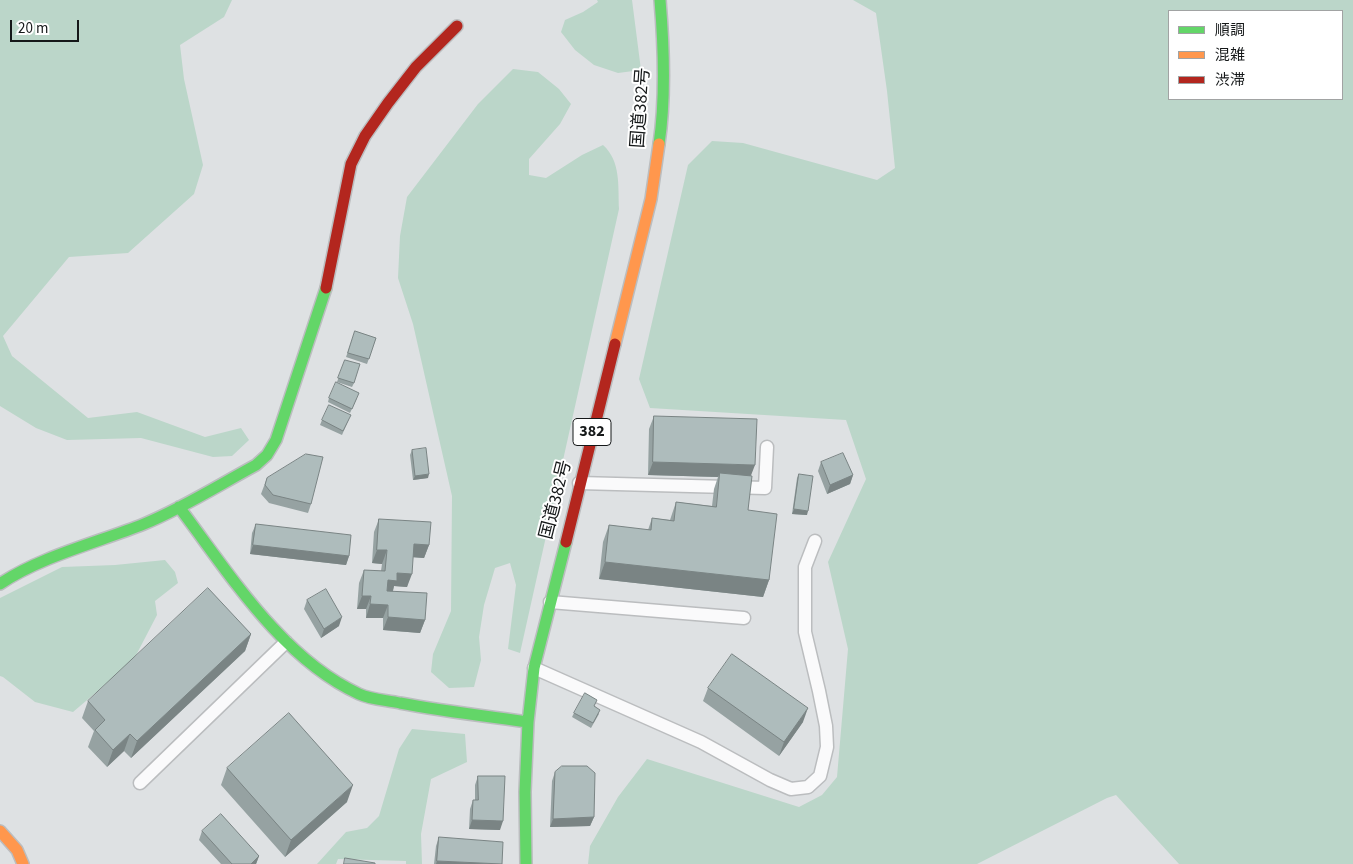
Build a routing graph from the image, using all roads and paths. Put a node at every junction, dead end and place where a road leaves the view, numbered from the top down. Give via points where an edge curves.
1 (660, 0) edge
2 (457, 26) dead end
3 (767, 447) dead end
4 (579, 483) junction
5 (179, 507) junction
6 (815, 541) dead end
7 (0, 584) edge
8 (550, 602) junction
9 (744, 618) dead end
10 (286, 642) junction
11 (534, 668) junction
12 (528, 722) junction
13 (140, 783) dead end
14 (0, 831) edge
15 (23, 864) edge
16 (526, 864) edge

1 - 4 main road, 国道382号 / 382 via 664,36 662,122 651,199
2 - 5 main road via 416,67 388,103 365,136 351,164 328,284 276,440 256,465
3 - 4 lane via 765,488
4 - 8 main road, 国道382号 / 382
5 - 7 main road via 22,571
5 - 10 main road via 262,616
6 - 11 lane via 805,567 805,632 826,726 827,747 820,776 808,787 791,789 770,780 701,742
8 - 9 lane
8 - 11 main road, 国道382号 / 382
10 - 12 main road via 334,681 361,695 430,709
10 - 13 lane
11 - 12 main road, 国道382号 / 382
12 - 16 main road, 国道382号 / 382
14 - 15 main road

